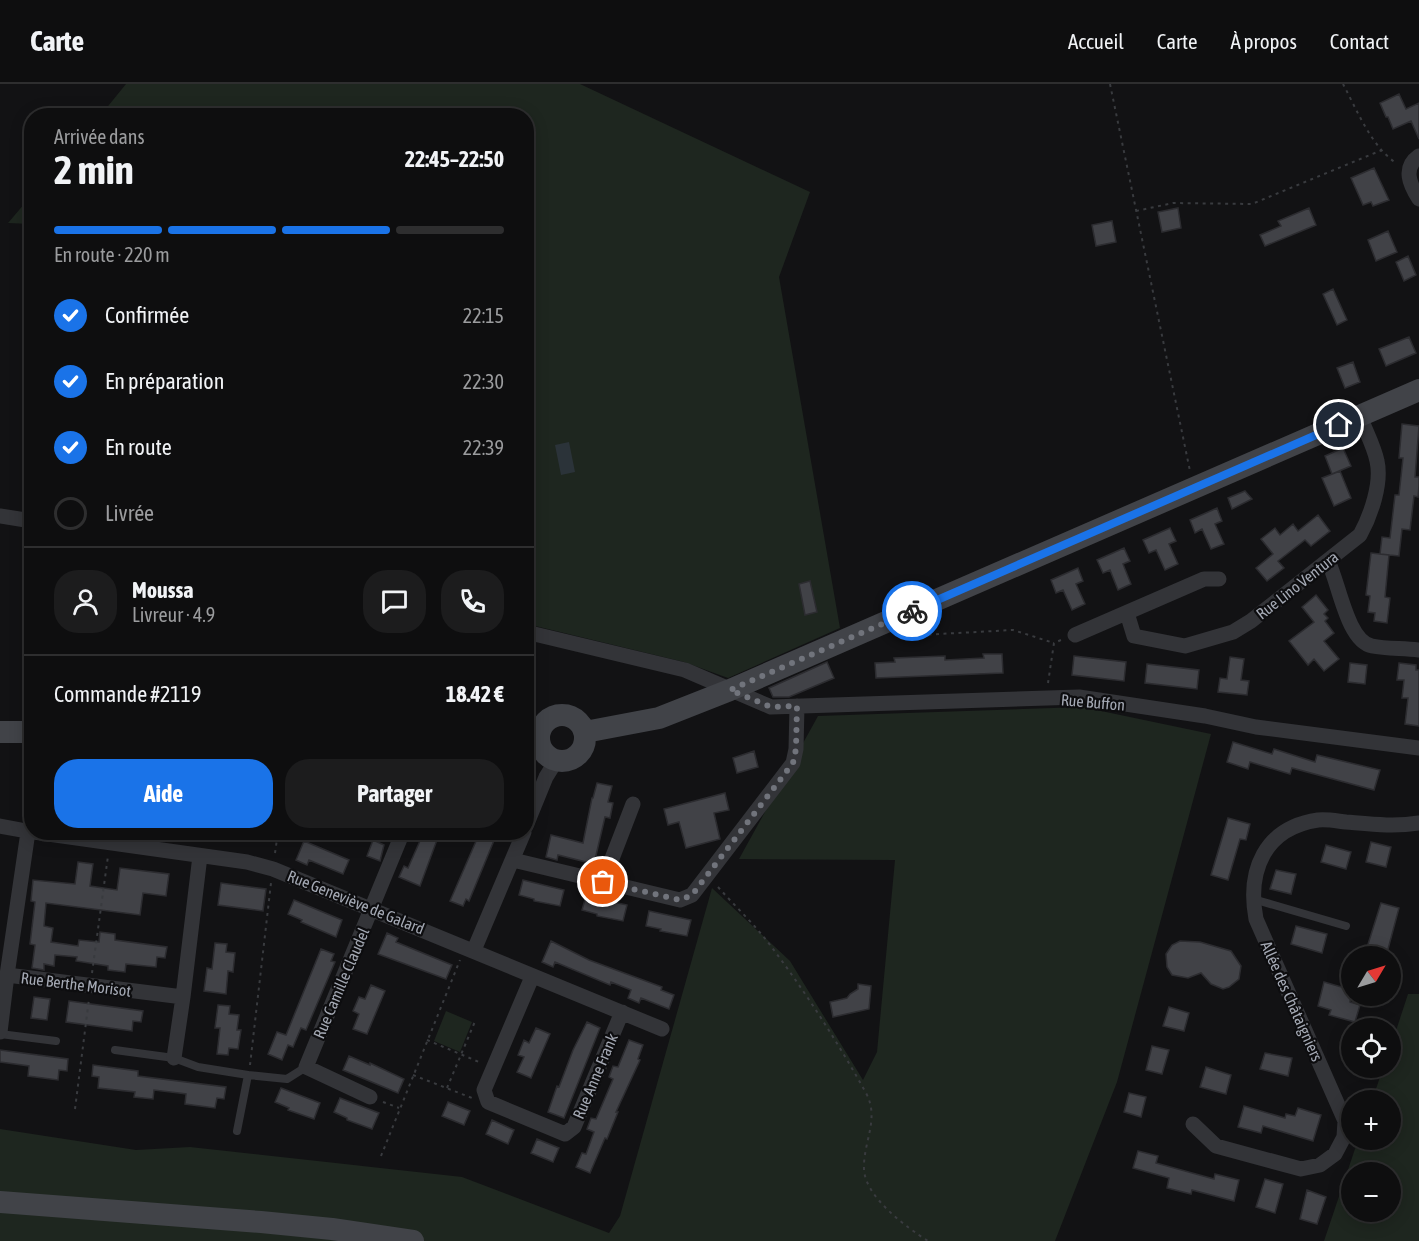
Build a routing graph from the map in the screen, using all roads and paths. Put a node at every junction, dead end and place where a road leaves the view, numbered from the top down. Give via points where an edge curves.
1 (1110, 84) edge
2 (1343, 84) edge
3 (1382, 150) junction
4 (1419, 156) edge
5 (1409, 172) junction
6 (1419, 199) edge
7 (1136, 211) junction
8 (1419, 390) edge
9 (1360, 416) junction
10 (1193, 488) junction
11 (0, 516) edge
12 (24, 520) edge
13 (1328, 561) junction
14 (1219, 579) dead end
15 (1127, 613) junction
16 (534, 634) edge
17 (921, 634) dead end
18 (1075, 635) joint
19 (1054, 643) junction
20 (1419, 650) edge
21 (730, 690) junction
22 (1046, 698) junction
23 (797, 706) junction
24 (0, 732) edge
25 (24, 732) edge
26 (585, 732) junction
27 (534, 735) edge
28 (534, 739) edge
29 (1419, 748) edge
30 (556, 761) junction
31 (633, 804) dead end
32 (534, 806) edge
33 (1419, 823) edge
34 (0, 826) edge
35 (24, 831) edge
36 (29, 840) edge
37 (87, 840) edge
38 (277, 840) edge
39 (400, 840) edge
40 (521, 840) edge
41 (200, 856) junction
42 (513, 860) junction
43 (273, 869) junction
44 (709, 875) junction
45 (603, 882) junction
46 (1252, 898) junction
47 (372, 908) junction
48 (1346, 926) dead end
49 (470, 948) junction
50 (4, 975) edge
51 (532, 977) junction
52 (183, 997) junction
53 (622, 1012) junction
54 (476, 1019) dead end
55 (662, 1029) dead end
56 (0, 1033) edge
57 (427, 1040) junction
58 (56, 1041) dead end
59 (115, 1050) dead end
60 (461, 1054) junction
61 (174, 1058) junction
62 (306, 1067) junction
63 (493, 1068) junction
64 (248, 1075) junction
65 (413, 1076) junction
66 (446, 1089) junction
67 (370, 1097) joint
68 (488, 1102) junction
69 (399, 1108) junction
70 (1193, 1124) dead end
71 (237, 1131) dead end
72 (381, 1156) dead end
73 (0, 1202) edge
74 (413, 1241) edge
75 (928, 1241) edge

1 - 7 path
2 - 3 path
3 - 5 path
3 - 7 path via 1252,204 1173,203
4 - 5 street
5 - 6 street via 1410,184
7 - 10 path
8 - 9 main road
9 - 10 main road
9 - 13 street, Rue Lino Ventura via 1377,461 1377,480 1368,520 1360,535
10 - 21 main road
11 - 12 street
13 - 15 street, Rue Lino Ventura via 1251,621 1203,642 1185,646 1134,636
13 - 20 street via 1360,641 1370,646
14 - 15 street via 1204,579
15 - 18 street
16 - 21 street, Rue Buffon via 685,670
17 - 19 path via 1012,630
18 - 19 path
19 - 22 path
21 - 23 street, Rue Buffon via 771,707
21 - 26 main road via 659,718
22 - 23 street, Rue Buffon
22 - 29 street, Rue Buffon via 1079,697 1256,727
23 - 44 street via 793,763
24 - 25 main road
26 - 27 main road via 573,717 560,715 548,720
26 - 30 main road via 581,752 570,761
28 - 30 main road
30 - 32 street
31 - 45 street
33 - 46 street, Allée des Châtaigniers via 1400,826 1319,820 1292,829 1266,851 1256,869
34 - 35 street, Rue Geneviève de Galard
36 - 50 street, Rue Berthe Morisot
37 - 41 street, Rue Geneviève de Galard
38 - 43 path
39 - 47 street, Rue Camille Claudel
40 - 42 street
41 - 43 street, Rue Geneviève de Galard
41 - 52 street
42 - 45 street
42 - 49 street
43 - 47 street, Rue Geneviève de Galard
43 - 64 path
44 - 45 street via 692,895 680,900
44 - 75 path via 766,940 834,1039 868,1096 873,1114 864,1169 871,1190 904,1226
46 - 48 lane
46 - 70 street, Allée des Châtaigniers via 1256,919 1345,1121 1344,1137 1335,1154 1320,1165 1301,1169 1216,1146
47 - 49 street, Rue Geneviève de Galard
47 - 62 street, Rue Camille Claudel
49 - 51 street, Rue Geneviève de Galard
49 - 57 path
50 - 52 street, Rue Berthe Morisot
50 - 56 street
51 - 53 street, Rue Geneviève de Galard
51 - 63 street
52 - 61 street
53 - 55 street, Rue Geneviève de Galard
53 - 68 street, Rue Anne Frank via 574,1127 565,1134
54 - 60 path
56 - 58 lane
57 - 60 path
57 - 65 path
59 - 61 lane
60 - 63 path
60 - 66 path
61 - 64 lane via 198,1067
62 - 64 lane via 287,1079
62 - 67 street
63 - 68 street via 484,1090
64 - 71 lane
65 - 66 path
65 - 69 path
66 - 68 path
67 - 69 path
69 - 72 path
73 - 74 main road via 273,1223

